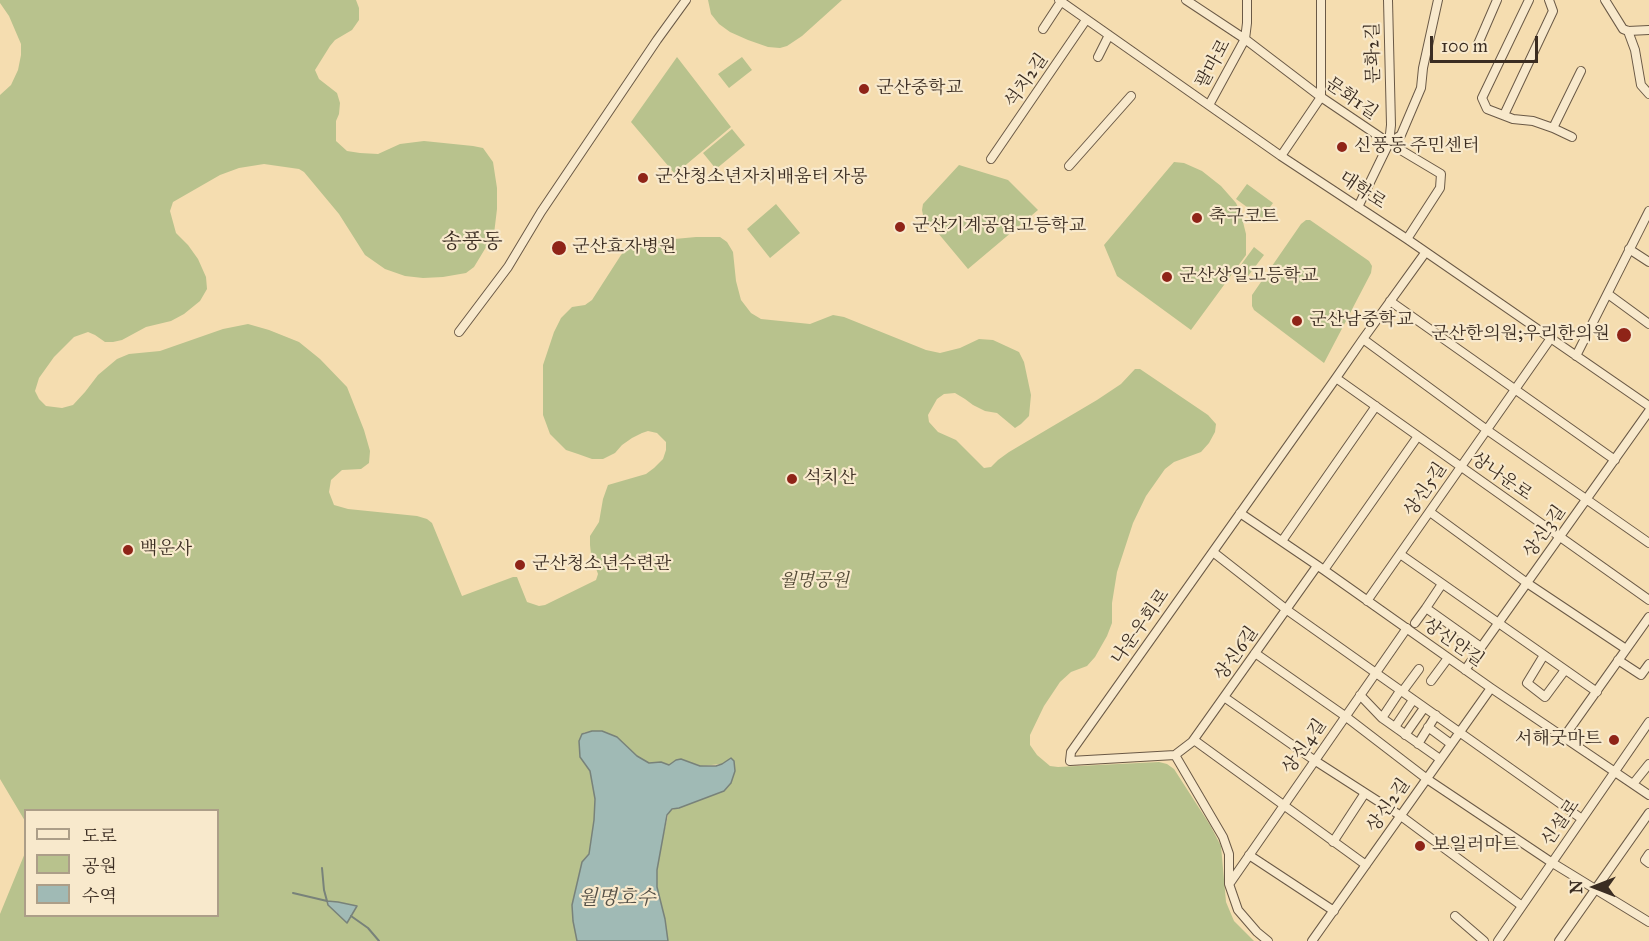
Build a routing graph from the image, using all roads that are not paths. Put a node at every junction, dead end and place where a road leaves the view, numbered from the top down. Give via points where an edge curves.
1 (686, 0) edge
2 (1060, 0) edge
3 (1186, 0) edge
4 (1247, 0) edge
5 (1321, 0) edge
6 (1388, 0) edge
7 (1438, 0) edge
8 (1497, 0) edge
9 (1529, 0) edge
10 (1549, 0) edge
11 (1605, 0) edge
12 (1086, 20) junction
13 (1042, 29) dead end
14 (1649, 30) edge
15 (1628, 32) junction
16 (1109, 35) junction
17 (1245, 39) junction
18 (1478, 44) dead end
19 (1098, 57) dead end
20 (1581, 71) dead end
21 (1649, 94) edge
22 (1131, 96) dead end
23 (1321, 97) junction
24 (1209, 105) junction
25 (1504, 115) junction
26 (1553, 128) junction
27 (1572, 137) dead end
28 (1389, 143) junction
29 (1281, 156) junction
30 (991, 159) dead end
31 (1069, 166) dead end
32 (1358, 207) junction
33 (1649, 211) edge
34 (1407, 239) junction
35 (1629, 249) junction
36 (1425, 253) junction
37 (1649, 262) edge
38 (1608, 294) junction
39 (1390, 301) junction
40 (1649, 324) edge
41 (459, 332) dead end
42 (1551, 338) junction
43 (1363, 339) junction
44 (1576, 356) junction
45 (1336, 378) junction
46 (1516, 389) junction
47 (1376, 406) junction
48 (1649, 406) edge
49 (1649, 411) edge
50 (1487, 430) junction
51 (1418, 436) junction
52 (1615, 460) junction
53 (1461, 466) junction
54 (1587, 498) junction
55 (1430, 512) junction
56 (1240, 513) junction
57 (1560, 537) junction
58 (1282, 540) junction
59 (1649, 543) edge
60 (1213, 552) junction
61 (1400, 554) junction
62 (1321, 568) junction
63 (1527, 583) junction
64 (1442, 584) junction
65 (1649, 600) edge
66 (1368, 601) junction
67 (1426, 608) junction
68 (1287, 610) junction
69 (1649, 617) edge
70 (1415, 623) dead end
71 (1498, 624) junction
72 (1407, 628) junction
73 (1481, 647) junction
74 (1626, 649) junction
75 (1255, 653) junction
76 (1544, 655) junction
77 (1448, 658) junction
78 (1618, 660) junction
79 (1649, 664) edge
80 (1419, 669) dead end
81 (1465, 670) junction
82 (1565, 670) junction
83 (1375, 673) junction
84 (1431, 681) dead end
85 (1491, 688) junction
86 (1401, 691) junction
87 (1597, 692) junction
88 (1360, 695) junction
89 (1224, 697) junction
90 (1413, 700) junction
91 (1424, 708) junction
92 (1436, 715) junction
93 (1345, 716) junction
94 (1382, 718) junction
95 (1649, 722) edge
96 (1395, 727) junction
97 (1428, 727) junction
98 (1459, 733) junction
99 (1406, 735) junction
100 (1564, 737) junction
101 (1194, 740) junction
102 (1418, 744) junction
103 (1451, 744) junction
104 (1175, 755) junction
105 (1440, 759) junction
106 (1314, 760) junction
107 (1649, 764) edge
108 (1615, 772) junction
109 (1427, 779) junction
110 (1634, 784) junction
111 (1365, 793) junction
112 (1649, 795) edge
113 (1283, 806) junction
114 (1649, 813) edge
115 (1401, 816) junction
116 (1582, 819) junction
117 (1333, 842) junction
118 (1649, 854) edge
119 (1249, 855) junction
120 (1551, 862) junction
121 (1649, 863) edge
122 (1366, 865) junction
123 (1229, 884) junction
124 (1595, 891) junction
125 (1522, 906) junction
126 (1334, 911) junction
127 (1455, 916) dead end
128 (1649, 922) edge
129 (1268, 941) edge
130 (1312, 941) edge
131 (1484, 941) edge
132 (1498, 941) edge
133 (1559, 941) edge

1 - 41 street via 541,212 508,267
2 - 12 street, 대학로
2 - 13 street
3 - 17 street, 문화1길
4 - 17 street, 팔마로
5 - 23 street
6 - 28 street, 문화2길
7 - 28 street via 1421,88 1401,135
8 - 18 street
9 - 25 street via 1482,98 1487,109
10 - 25 street via 1553,11
11 - 15 street
12 - 16 street, 대학로
12 - 30 street, 석치2길
14 - 15 street
15 - 21 street via 1641,85
16 - 19 street
16 - 24 street, 대학로
17 - 23 street, 문화1길
17 - 24 street, 팔마로
20 - 26 street
22 - 31 street
23 - 28 street, 문화1길
23 - 29 street
24 - 29 street, 대학로
25 - 26 street
26 - 27 street
28 - 32 street, 문화2길
28 - 34 street, 문화1길 via 1441,174 1440,188
29 - 32 street, 대학로
32 - 34 street, 대학로
33 - 35 street
34 - 36 street, 대학로
35 - 37 street
35 - 38 street
36 - 39 street, 나운우회로
36 - 42 street, 대학로
38 - 40 street
38 - 44 street
39 - 43 street, 나운우회로
39 - 46 street
42 - 44 street, 대학로
42 - 46 street, 상신5길
43 - 45 street, 나운우회로
43 - 50 street
44 - 48 street, 대학로
45 - 47 street, 상나운로
45 - 56 street, 나운우회로
46 - 50 street, 상신5길
46 - 52 street
47 - 51 street, 상나운로
47 - 58 street
49 - 52 street, 상신3길
50 - 53 street, 상신5길
50 - 54 street
51 - 53 street, 상나운로
51 - 62 street, 상신6길
52 - 54 street, 상신3길
53 - 55 street, 상신5길
53 - 57 street, 상나운로
54 - 57 street, 상신3길
54 - 59 street
55 - 61 street, 상신5길
55 - 63 street
56 - 58 street, 상신안길
56 - 60 street, 나운우회로
57 - 63 street, 상신3길
57 - 65 street, 상나운로
58 - 62 street, 상신안길
60 - 68 street
60 - 104 street, 나운우회로 via 1071,752 1070,761
61 - 64 street
61 - 66 street, 상신5길
62 - 66 street, 상신안길
62 - 68 street, 상신6길
63 - 71 street, 상신3길
63 - 74 street
64 - 67 street
64 - 71 street
66 - 72 street, 상신안길
67 - 70 street
67 - 73 street
68 - 75 street, 상신6길
68 - 83 street
69 - 74 street
71 - 73 street, 상신3길
71 - 76 street
72 - 77 street, 상신안길
72 - 83 street, 상신4길
73 - 81 street, 상신3길
74 - 78 street
75 - 89 street, 상신6길
75 - 93 street
76 - 82 street
76 - 82 street via 1527,683 1545,696
77 - 81 street, 상신안길
77 - 84 street
78 - 79 street via 1641,675
78 - 87 street
80 - 86 street
81 - 85 street, 상신안길
82 - 87 street
83 - 86 street
83 - 88 street, 상신4길
85 - 98 street, 상신2길
85 - 100 street, 상신안길
86 - 90 street
86 - 94 street
87 - 100 street
88 - 93 street, 상신4길
88 - 94 street
89 - 101 street, 상신6길
89 - 106 street
90 - 91 street
90 - 96 street
91 - 92 street
91 - 99 street
92 - 97 street
92 - 98 street
93 - 106 street, 상신4길
93 - 109 street
94 - 96 street
95 - 108 street, 신설로
96 - 99 street
97 - 102 street
97 - 103 street
98 - 103 street, 상신2길
98 - 116 street
99 - 102 street
100 - 108 street, 상신안길
101 - 104 street, 상신6길
101 - 113 street
102 - 105 street
103 - 105 street, 상신2길
104 - 123 street via 1223,837 1229,854
105 - 109 street, 상신2길
106 - 111 street
106 - 113 street, 상신4길
107 - 110 street
108 - 110 street, 상신안길
108 - 116 street, 신설로
109 - 115 street, 상신2길
109 - 120 street
110 - 112 street, 상신안길
111 - 115 street
111 - 117 street
113 - 117 street
113 - 119 street, 상신4길
114 - 124 street
115 - 122 street, 상신2길
115 - 125 street
116 - 120 street, 신설로
117 - 122 street
118 - 121 street via 1645,860
119 - 123 street, 상신4길
119 - 126 street
120 - 124 street
120 - 125 street, 신설로
122 - 126 street, 상신2길
123 - 129 street via 1238,910
124 - 128 street
124 - 133 street
125 - 132 street, 신설로
126 - 130 street, 상신2길
127 - 131 street

